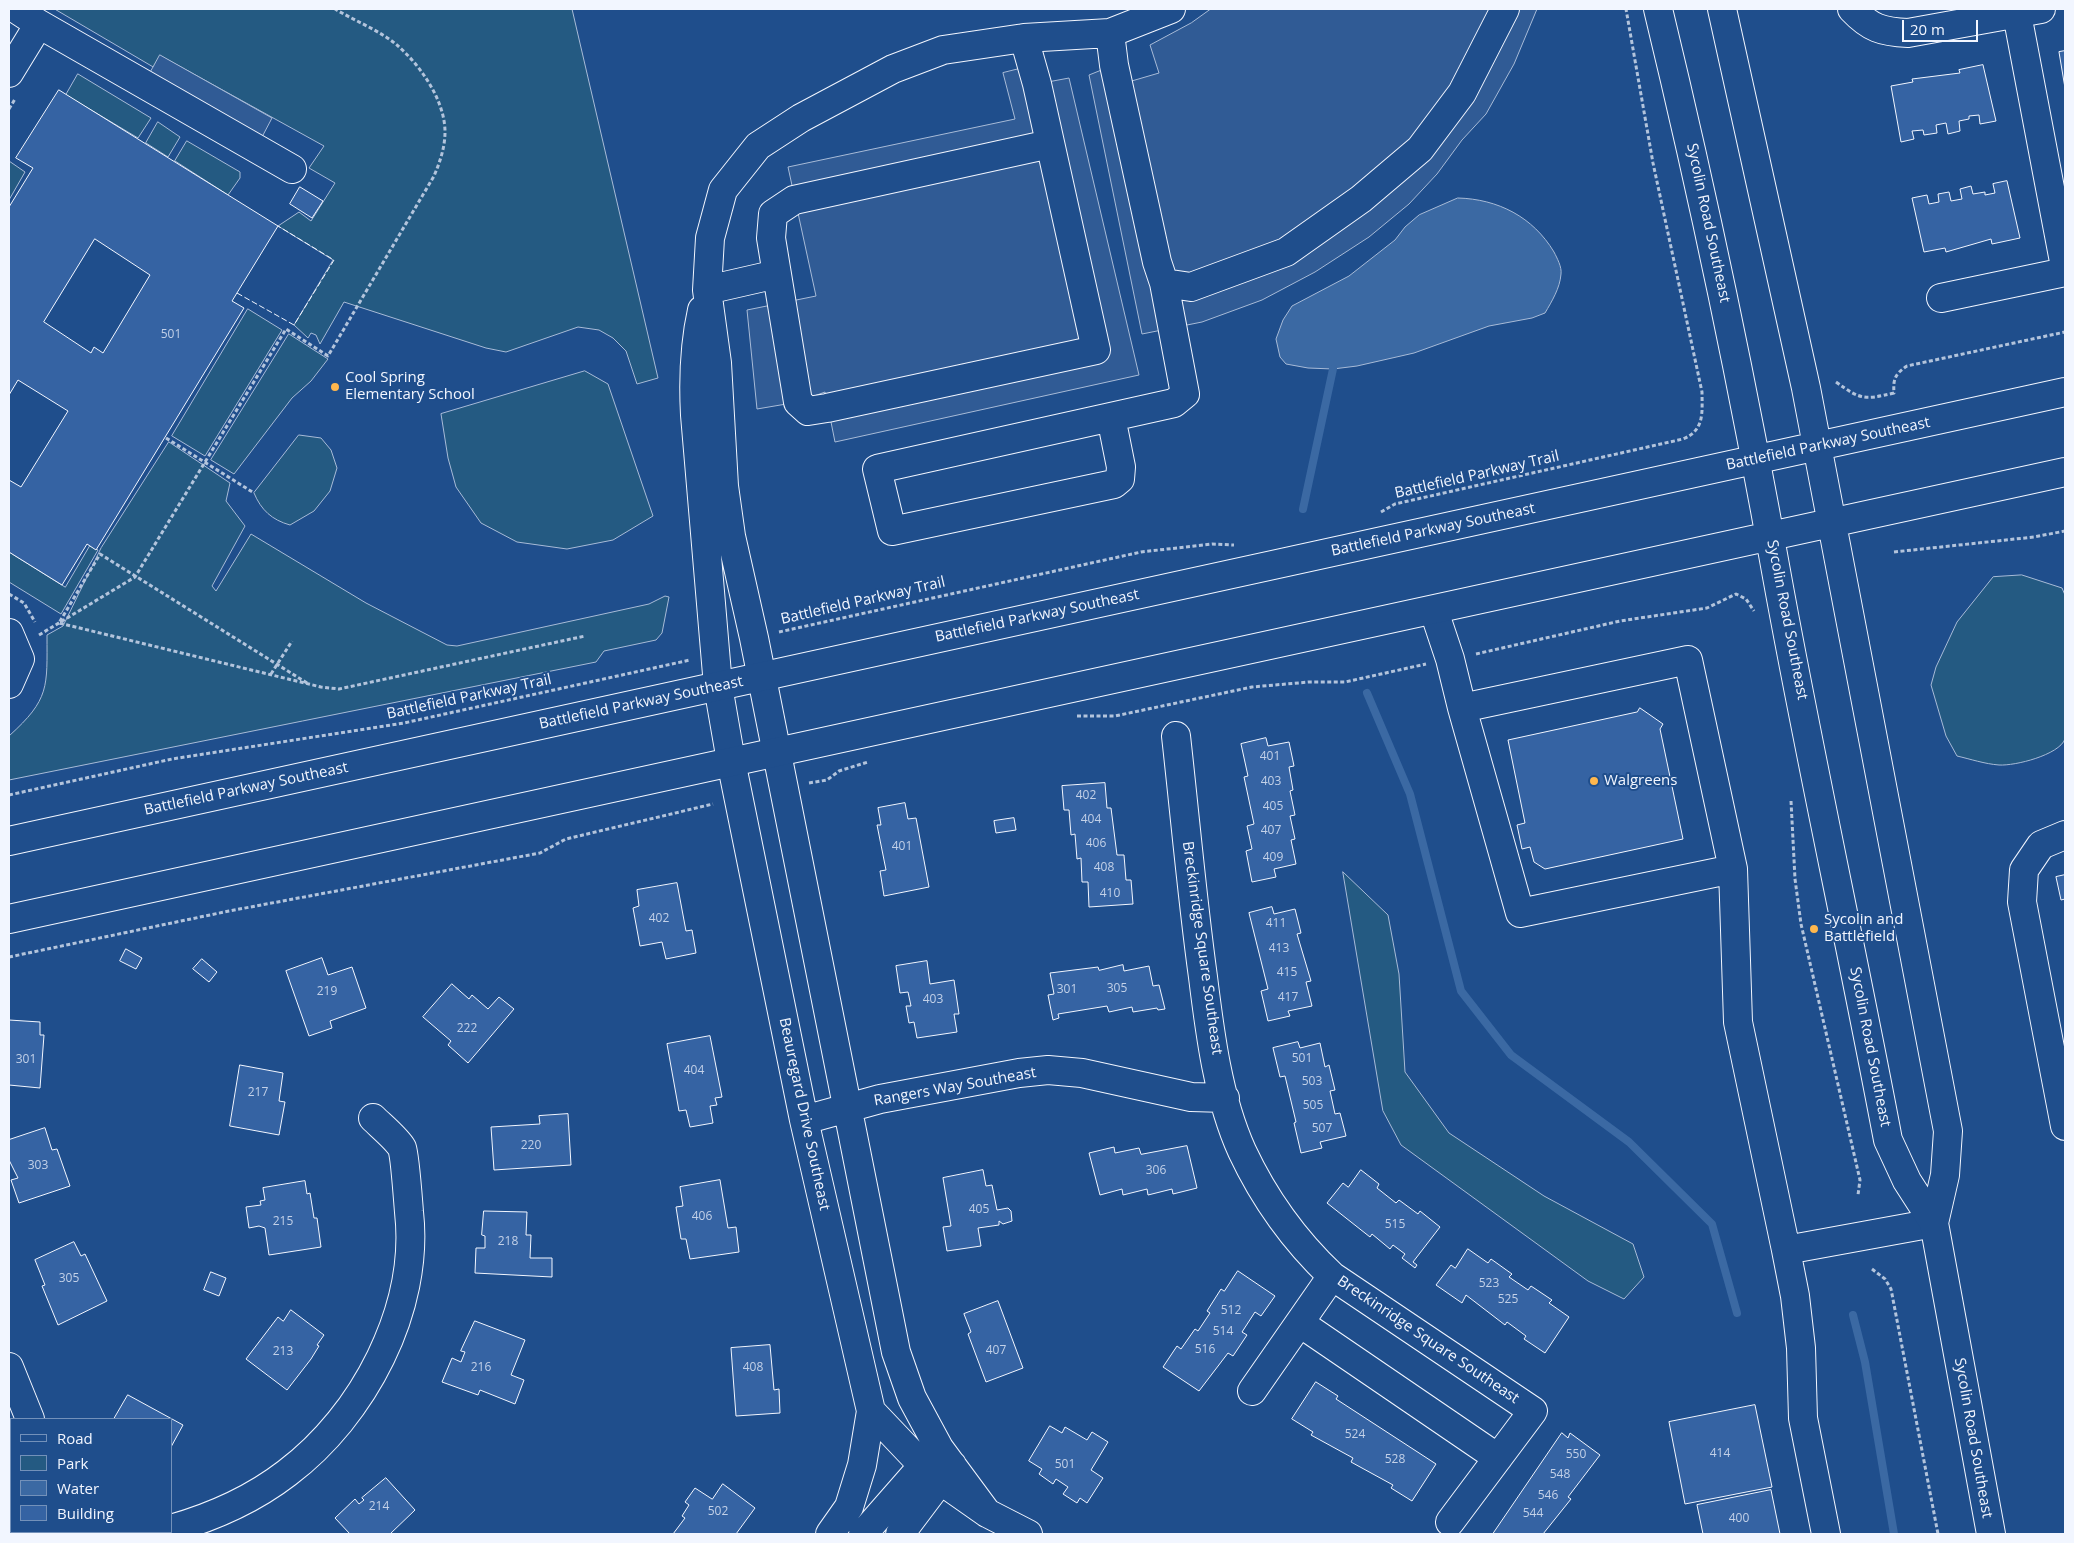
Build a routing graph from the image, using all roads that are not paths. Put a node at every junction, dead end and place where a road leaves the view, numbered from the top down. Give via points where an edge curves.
1 (16, 9) edge
2 (1171, 9) edge
3 (1505, 9) edge
4 (1658, 9) edge
5 (1722, 9) edge
6 (1852, 9) edge
7 (2029, 11) edge
8 (39, 24) junction
9 (1110, 33) junction
10 (1024, 38) junction
11 (14, 82) edge
12 (1050, 144) junction
13 (292, 169) dead end
14 (2065, 267) edge
15 (2065, 272) edge
16 (777, 274) junction
17 (1164, 284) junction
18 (707, 290) junction
19 (1941, 298) dead end
20 (2065, 392) edge
21 (1111, 417) junction
22 (1817, 445) junction
23 (1757, 459) junction
24 (2065, 472) edge
25 (1831, 523) junction
26 (1771, 535) junction
27 (1434, 611) junction
28 (9, 633) edge
29 (761, 677) junction
30 (9, 684) edge
31 (718, 686) junction
32 (1462, 708) junction
33 (1176, 736) dead end
34 (775, 752) junction
35 (731, 761) junction
36 (2065, 835) edge
37 (9, 841) edge
38 (1733, 869) junction
39 (9, 919) edge
40 (1225, 1098) junction
41 (848, 1108) junction
42 (373, 1118) dead end
43 (804, 1120) junction
44 (2065, 1126) edge
45 (1934, 1223) junction
46 (1786, 1250) junction
47 (1332, 1276) junction
48 (1300, 1323) junction
49 (9, 1367) edge
50 (1252, 1391) dead end
51 (870, 1411) junction
52 (30, 1418) edge
53 (1498, 1458) junction
54 (938, 1464) junction
55 (1450, 1522) dead end
56 (172, 1529) edge
57 (830, 1534) edge
58 (864, 1534) edge
59 (900, 1534) edge
60 (1028, 1534) edge
61 (1826, 1534) edge
62 (1991, 1534) edge

1 - 8 main road
2 - 9 main road
3 - 17 main road via 1457,100 1420,149 1361,200 1286,252 1191,287
4 - 23 main road, Sycolin Road Southeast via 1698,171
5 - 22 main road, Sycolin Road Southeast
6 - 7 main road via 1864,22 1886,32 1900,33
7 - 14 main road
8 - 11 main road
8 - 13 main road
9 - 10 main road
9 - 17 main road via 1118,85
10 - 12 main road
10 - 18 main road via 943,50 893,68 758,146 723,190 710,238
12 - 16 main road via 794,200 773,214 771,238
12 - 16 main road via 1096,350 808,411 798,402
15 - 19 main road
16 - 18 main road
17 - 21 main road via 1185,394 1174,403
18 - 29 main road via 717,363 724,486 731,536
18 - 31 main road, Beauregard Drive Southeast via 695,341 693,372
20 - 22 main road, Battlefield Parkway Southeast
21 - 21 main road via 877,469 892,531 1114,484 1120,479 1121,467
22 - 23 main road, Battlefield Parkway Southeast
22 - 25 main road, Sycolin Road Southeast
23 - 26 main road, Sycolin Road Southeast
23 - 29 main road, Battlefield Parkway Southeast
24 - 25 main road
25 - 26 main road
25 - 45 main road, Sycolin Road Southeast via 1948,1131 1945,1175
26 - 27 main road
26 - 45 main road, Sycolin Road Southeast via 1888,1140 1907,1181
27 - 32 main road
27 - 34 main road
28 - 30 main road via 20,659
29 - 31 main road, Battlefield Parkway Southeast
29 - 34 main road
31 - 35 main road, Beauregard Drive Southeast
31 - 37 main road, Battlefield Parkway Southeast
32 - 38 main road via 1520,913
32 - 38 main road via 1688,660
33 - 40 main road, Breckinridge Square Southeast via 1192,898 1210,1028
34 - 35 main road
34 - 41 main road
35 - 39 main road
35 - 43 main road, Beauregard Drive Southeast
36 - 44 main road via 2041,845 2024,870 2022,902
38 - 46 main road via 1738,1022
40 - 41 main road, Rangers Way Southeast via 1191,1098 1082,1073 1048,1070 898,1095
40 - 47 main road, Breckinridge Square Southeast via 1242,1149 1283,1223 1307,1253
41 - 43 main road, Rangers Way Southeast
41 - 54 main road via 896,1352
42 - 56 main road via 402,1148 412,1234 406,1279 395,1322 377,1365 351,1407 320,1444 287,1473 246,1500 205,1519
43 - 51 main road, Beauregard Drive Southeast
45 - 46 main road
45 - 62 main road, Sycolin Road Southeast
46 - 61 main road via 1801,1348 1803,1418
47 - 48 main road, Breckinridge Square Southeast
47 - 53 main road, Breckinridge Square Southeast via 1533,1411
48 - 50 main road, Breckinridge Square Southeast
48 - 53 main road
49 - 52 main road
51 - 54 main road
51 - 57 main road, Beauregard Drive Southeast via 862,1465 849,1507
53 - 55 main road, Breckinridge Square Southeast
54 - 58 main road
54 - 59 main road
54 - 60 main road via 987,1513

